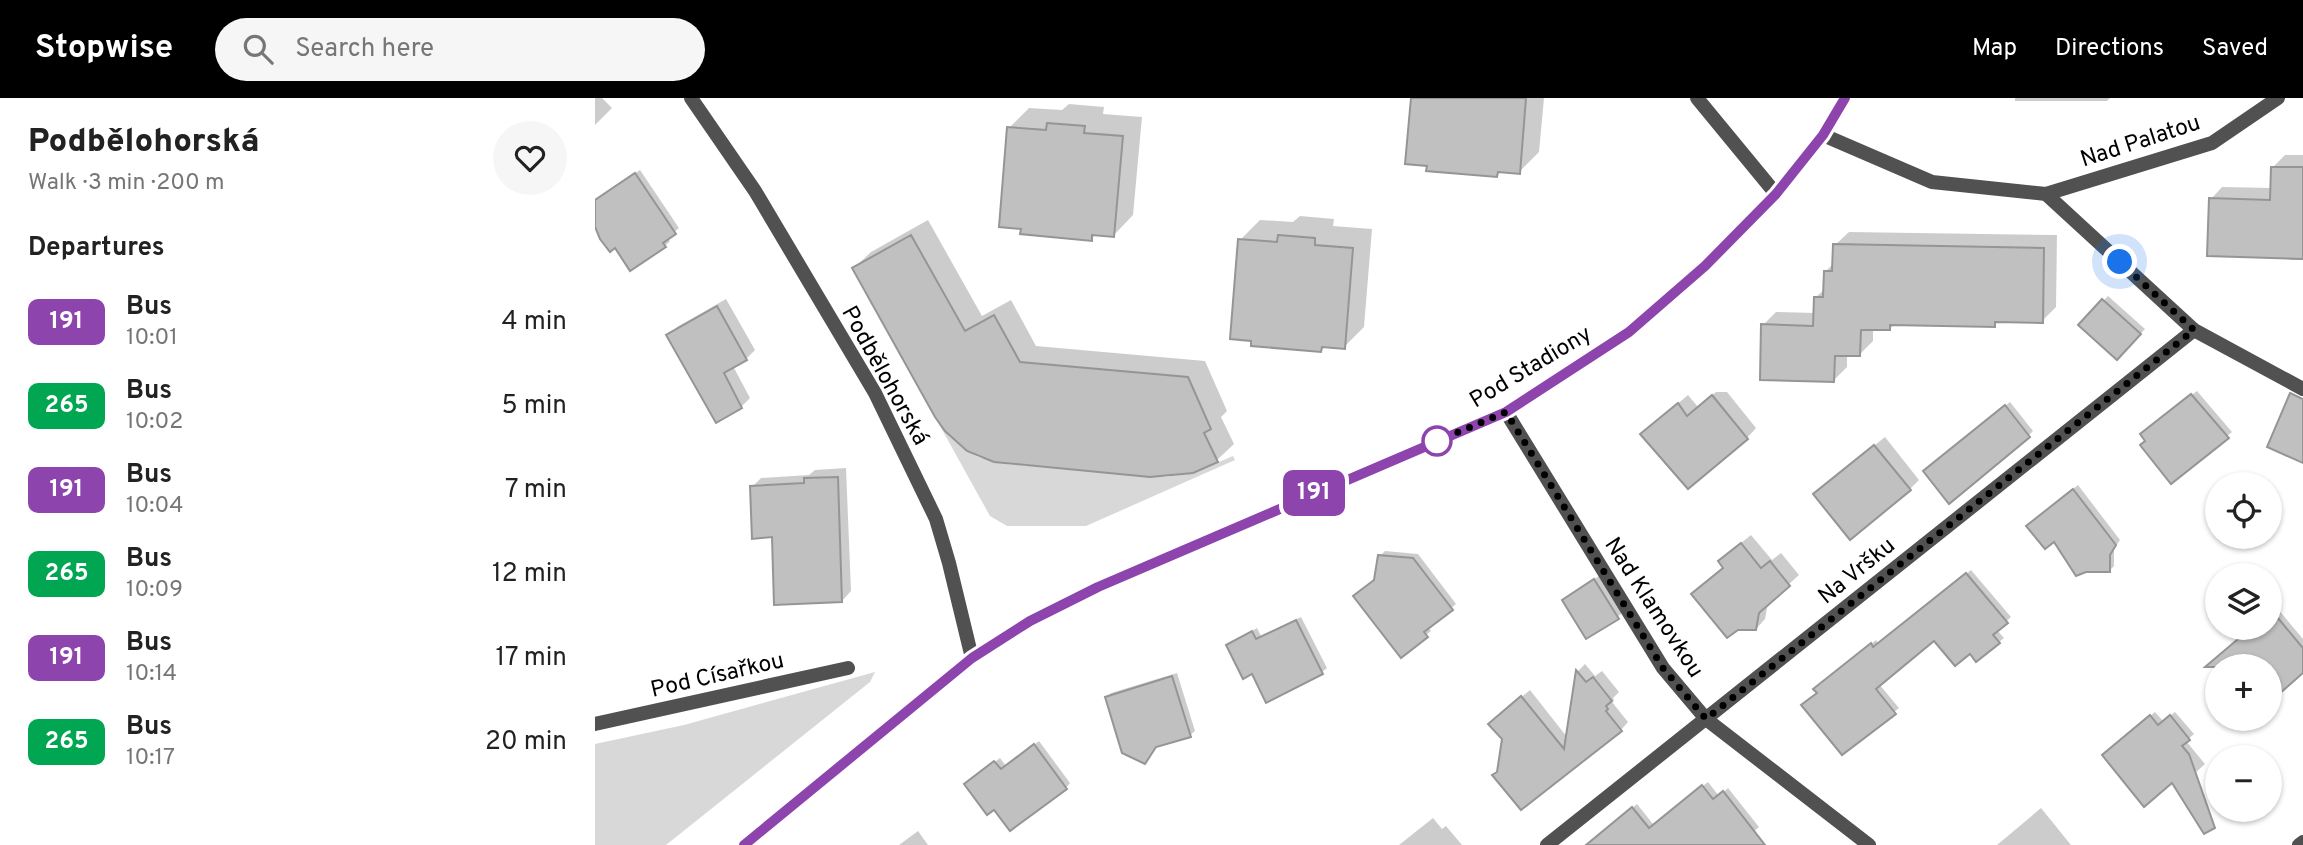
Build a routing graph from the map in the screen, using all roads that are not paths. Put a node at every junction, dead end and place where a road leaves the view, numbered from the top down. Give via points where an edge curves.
1 (691, 98) edge
2 (1697, 98) edge
3 (1845, 98) edge
4 (2278, 98) edge
5 (1823, 135) junction
6 (1776, 194) junction
7 (2046, 194) junction
8 (2194, 330) junction
9 (2303, 389) edge
10 (1506, 412) junction
11 (972, 658) junction
12 (848, 668) dead end
13 (1706, 719) junction
14 (595, 724) edge
15 (744, 845) edge
16 (1547, 845) edge
17 (1869, 845) edge

1 - 11 street, Podbělohorská via 755,191 875,393 936,519
2 - 6 street
3 - 5 main road, Pod Stadiony
4 - 7 street, Nad Palatou via 2212,143
5 - 6 main road, Pod Stadiony
5 - 7 street via 1932,182
6 - 10 main road, Pod Stadiony via 1705,266 1629,332
7 - 8 street
8 - 9 street
8 - 13 street, Na Vršku
10 - 11 main road, Pod Stadiony via 1098,587 1030,621
10 - 13 street, Nad Klamovkou via 1663,668
11 - 15 main road
12 - 14 street, Pod Císařkou
13 - 16 street, Na Vršku
13 - 17 street, Nad Klamovkou

